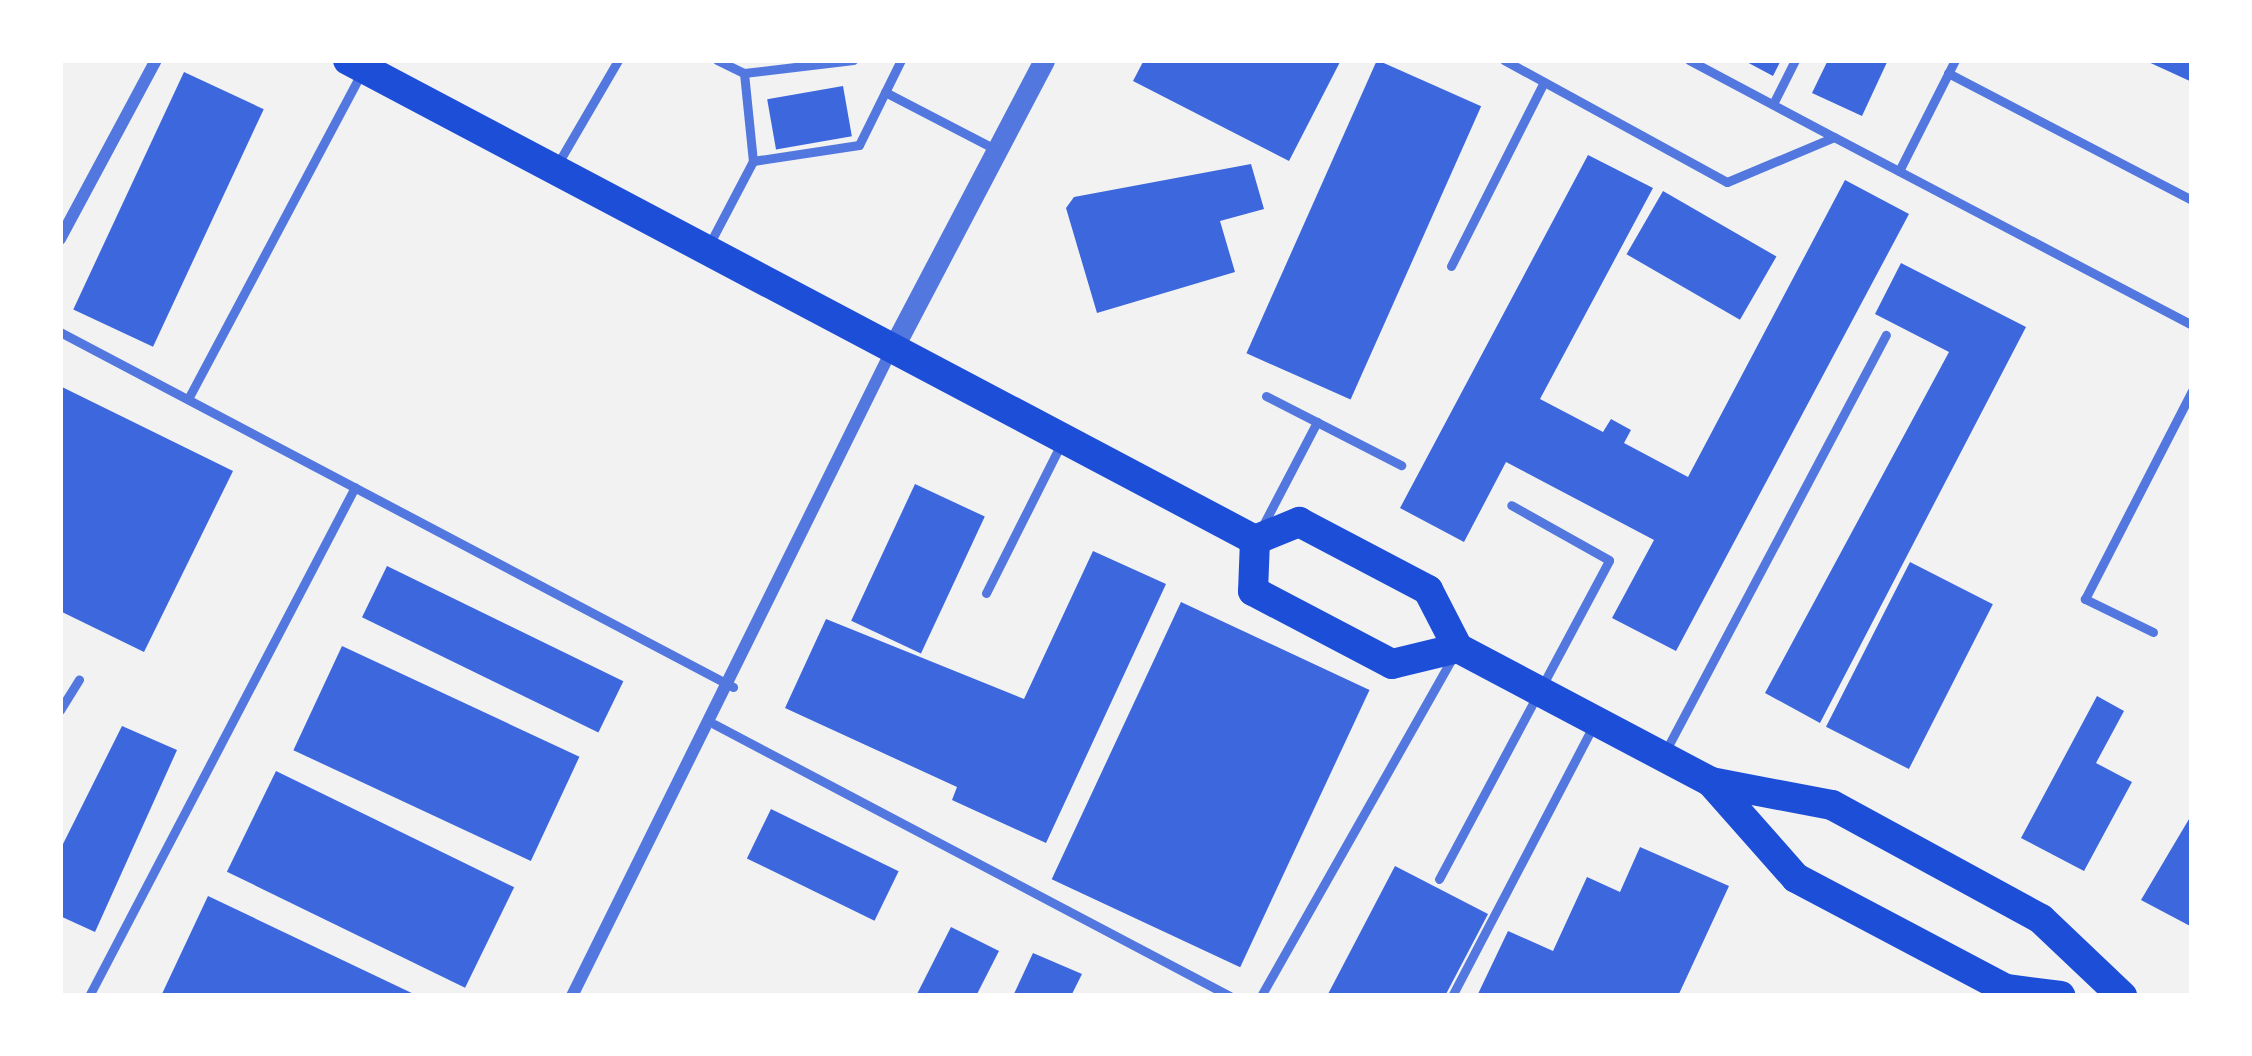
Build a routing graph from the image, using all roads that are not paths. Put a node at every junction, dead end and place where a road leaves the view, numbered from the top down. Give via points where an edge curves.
1 (156, 60) edge
2 (618, 60) edge
3 (717, 60) edge
4 (854, 60) edge
5 (901, 60) edge
6 (1044, 60) edge
7 (1504, 60) edge
8 (1689, 60) edge
9 (1796, 60) edge
10 (1955, 60) edge
11 (355, 64) edge
12 (744, 73) junction
13 (1948, 73) junction
14 (1544, 82) junction
15 (885, 92) junction
16 (1773, 104) junction
17 (1834, 137) junction
18 (997, 150) junction
19 (752, 161) junction
20 (554, 170) junction
21 (1899, 171) junction
22 (2192, 200) edge
23 (60, 239) edge
24 (706, 250) junction
25 (1451, 266) dead end
26 (2192, 325) edge
27 (60, 332) edge
28 (1886, 335) dead end
29 (893, 348) junction
30 (2192, 391) edge
31 (1266, 397) dead end
32 (188, 400) junction
33 (1317, 422) junction
34 (1064, 439) junction
35 (1401, 465) dead end
36 (355, 488) junction
37 (1511, 506) dead end
38 (1255, 540) junction
39 (986, 592) dead end
40 (2153, 632) dead end
41 (1458, 648) junction
42 (79, 679) dead end
43 (733, 687) junction
44 (1540, 692) junction
45 (60, 710) edge
46 (1596, 721) junction
47 (713, 724) junction
48 (1663, 757) junction
49 (1711, 782) junction
50 (1439, 879) dead end
51 (1209, 991) edge
52 (89, 996) edge
53 (572, 996) edge
54 (1229, 996) edge
55 (1261, 996) edge
56 (1452, 996) edge
57 (2061, 996) edge
58 (2122, 996) edge

1 - 23 street
2 - 20 lane
3 - 12 lane
4 - 12 lane
5 - 15 lane
6 - 18 street
7 - 14 lane
8 - 16 lane
9 - 16 lane
10 - 13 lane
11 - 20 main road
11 - 32 lane
12 - 19 lane
13 - 21 lane
13 - 22 lane
14 - 17 lane via 1727,182
14 - 25 lane
15 - 18 lane
15 - 19 lane via 859,145
16 - 17 lane
17 - 21 lane
18 - 29 street
19 - 24 lane
20 - 24 main road
21 - 26 lane
24 - 29 main road
27 - 32 lane
28 - 48 lane
29 - 34 main road
29 - 43 street
30 - 40 lane via 2085,598
31 - 33 lane
32 - 36 lane
33 - 35 lane
33 - 38 lane
34 - 38 main road
34 - 39 lane
36 - 43 lane
36 - 52 lane
37 - 44 lane via 1609,560
38 - 41 main road via 1298,522 1428,590
38 - 41 main road via 1253,591 1392,664
41 - 44 main road
41 - 55 lane
42 - 45 lane
43 - 47 street
44 - 46 main road
44 - 50 lane
46 - 48 main road
46 - 56 lane
47 - 51 lane
47 - 53 street
48 - 49 main road
49 - 57 main road via 1796,878 2006,989
49 - 58 main road via 1832,805 2041,919
51 - 54 lane

